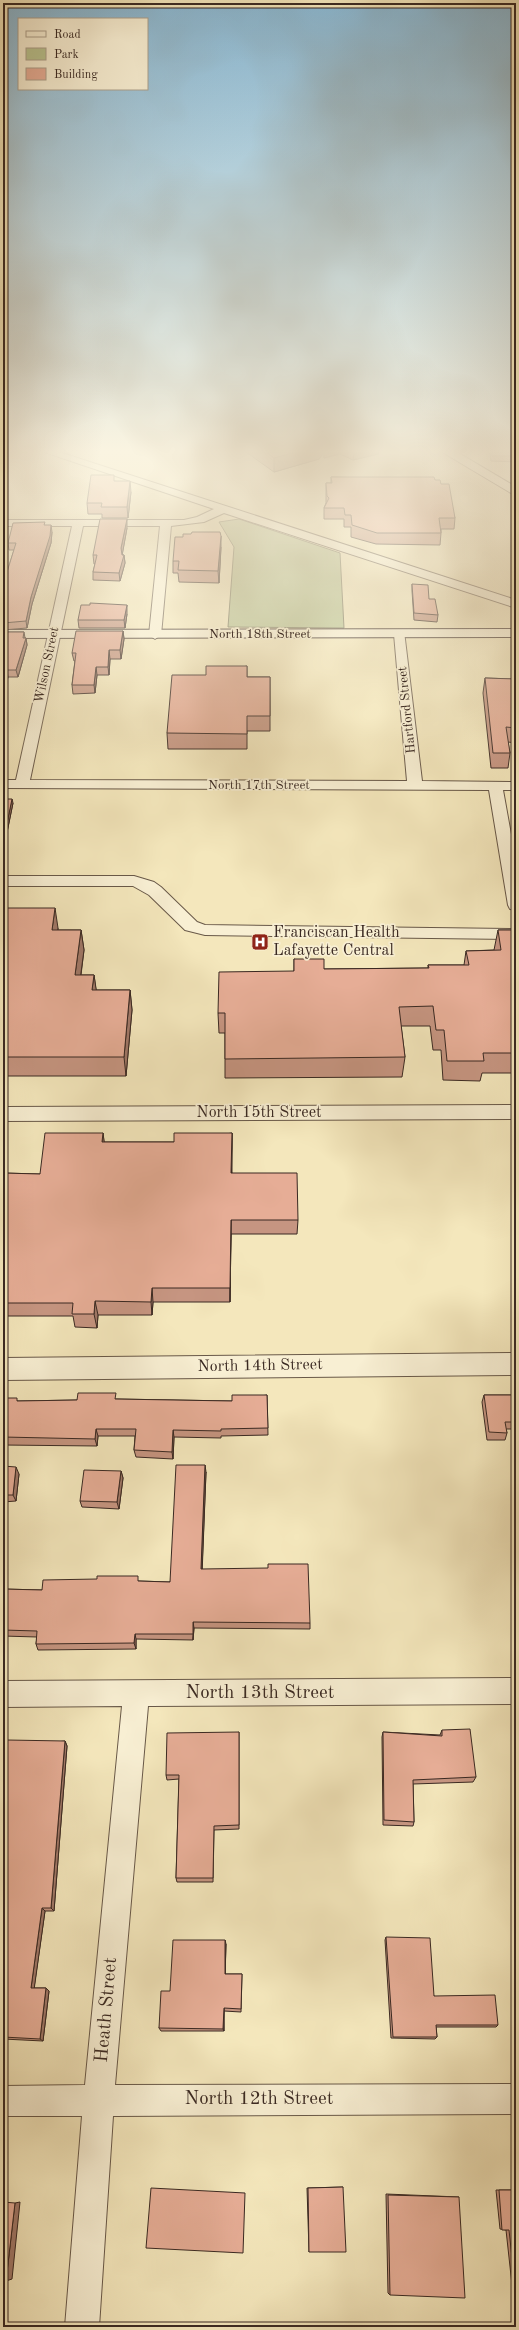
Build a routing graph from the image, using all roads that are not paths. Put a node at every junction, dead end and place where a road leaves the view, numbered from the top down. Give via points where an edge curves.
1 (70, 561) edge
2 (162, 561) edge
3 (385, 561) edge
4 (515, 604) edge
5 (514, 633) edge
6 (3, 634) edge
7 (53, 634) junction
8 (400, 634) junction
9 (155, 635) junction
10 (3, 784) edge
11 (22, 784) junction
12 (414, 786) junction
13 (496, 786) junction
14 (516, 786) edge
15 (3, 881) edge
16 (516, 904) edge
17 (516, 934) edge
18 (516, 1112) edge
19 (3, 1114) edge
20 (516, 1364) edge
21 (3, 1369) edge
22 (516, 1692) edge
23 (3, 1694) edge
24 (136, 1694) junction
25 (99, 2099) junction
26 (516, 2099) edge
27 (3, 2100) edge
28 (82, 2327) edge

1 - 7 street, Wilson Street
2 - 9 street
3 - 4 street
5 - 8 main road, North 18th Street
6 - 7 main road, North 18th Street
7 - 9 main road, North 18th Street
7 - 11 street, Wilson Street
8 - 9 main road, North 18th Street
8 - 12 street, Hartford Street
10 - 11 street, North 17th Street
11 - 12 street, North 17th Street
12 - 13 street, North 17th Street
13 - 14 street, North 17th Street
13 - 16 street
15 - 17 street via 134,881 148,886 191,926 201,930
18 - 19 street, North 15th Street
20 - 21 main road, North 14th Street
22 - 24 street, North 13th Street
23 - 24 street, North 13th Street
24 - 25 street, Heath Street
25 - 26 street, North 12th Street
25 - 27 street, North 12th Street
25 - 28 street, Heath Street

